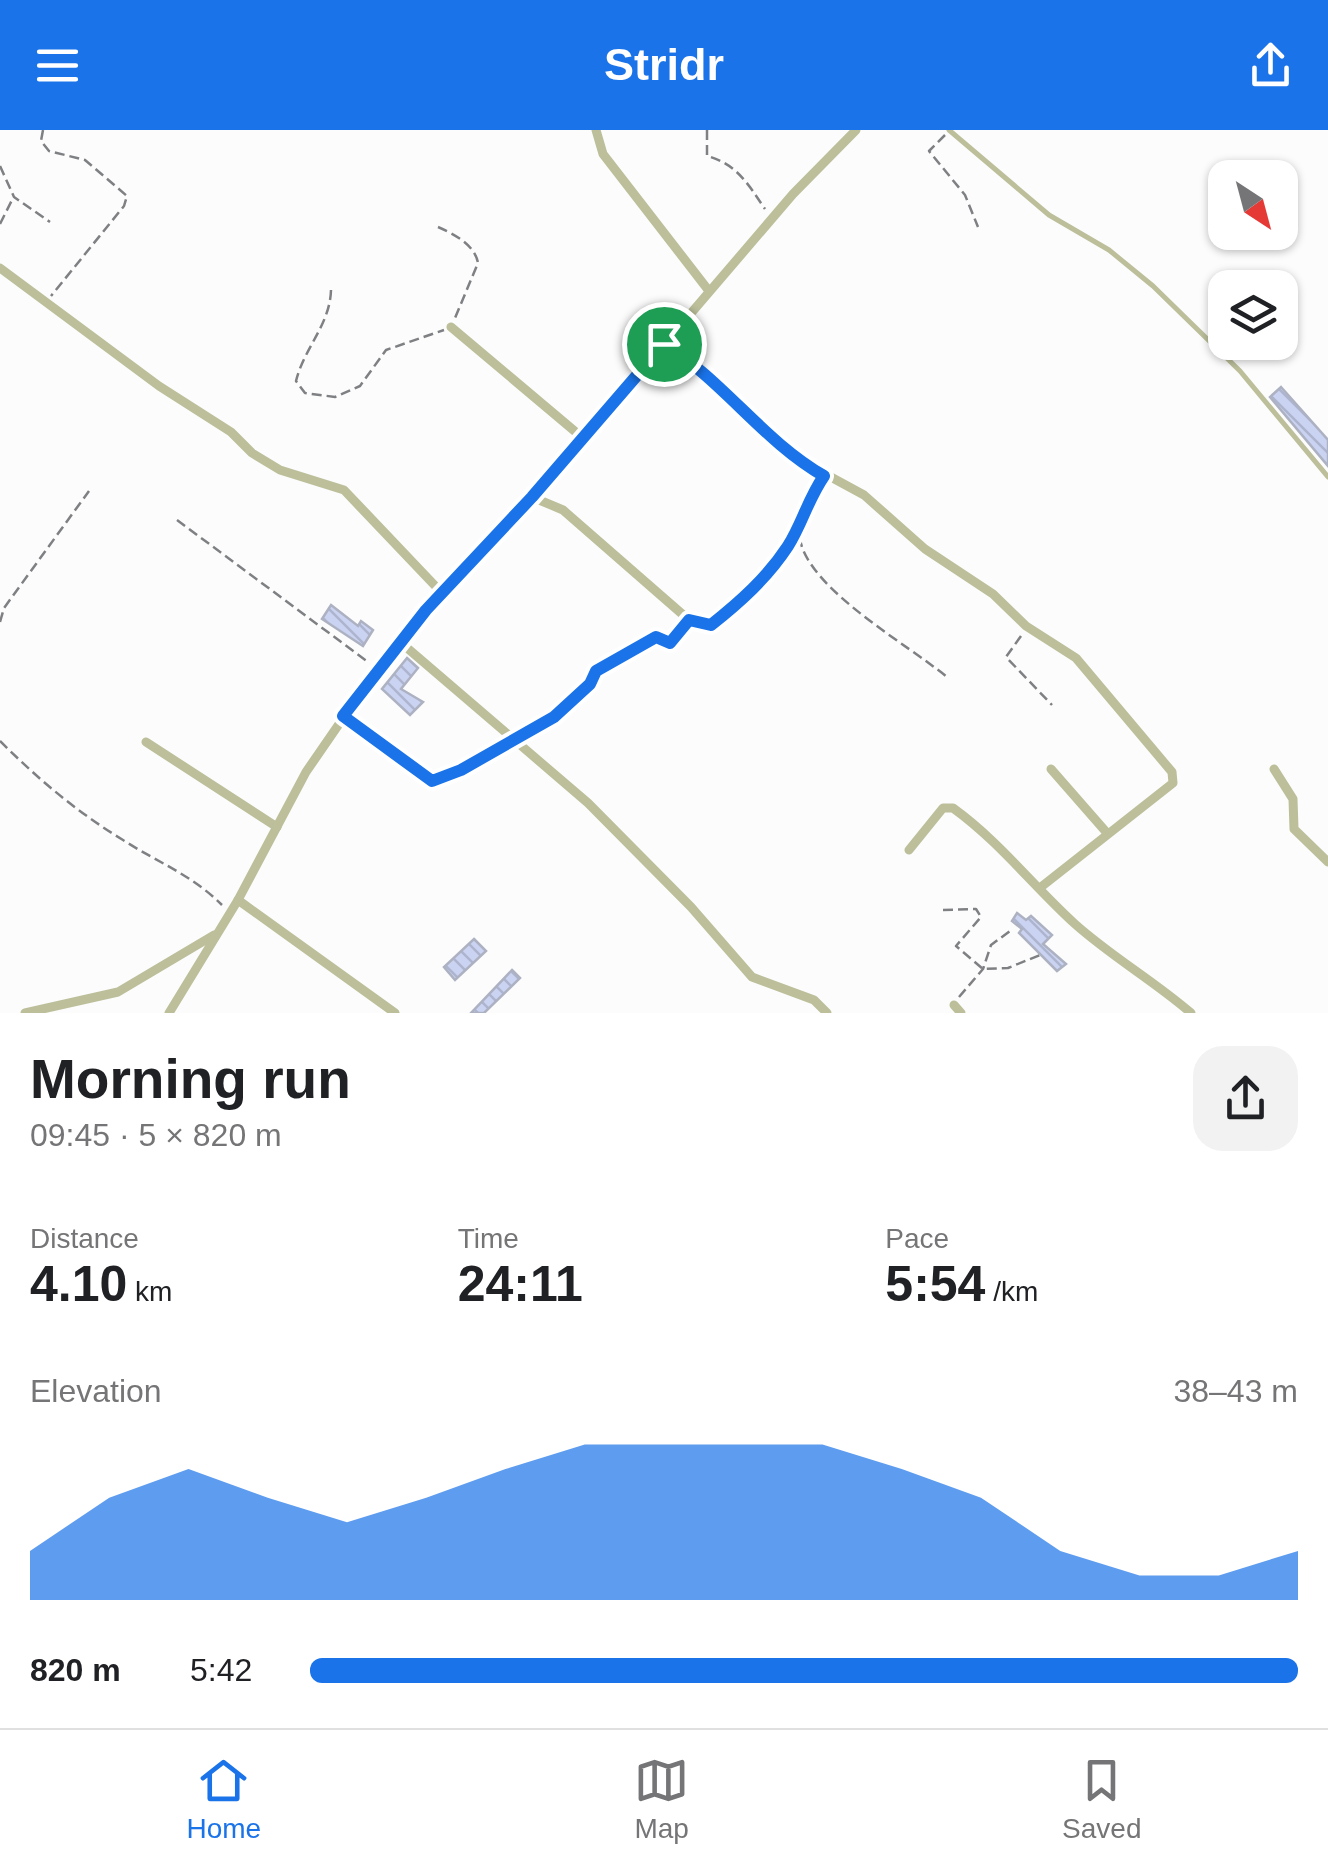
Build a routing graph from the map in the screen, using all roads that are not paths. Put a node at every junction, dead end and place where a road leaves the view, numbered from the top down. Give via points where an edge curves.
1 (596, 130) edge
2 (856, 130) edge
3 (950, 130) edge
4 (0, 268) edge
5 (710, 291) junction
6 (451, 327) road end
7 (664, 344) junction
8 (584, 438) junction
9 (1328, 478) edge
10 (532, 497) junction
11 (441, 592) junction
12 (689, 620) road end
13 (399, 641) junction
14 (146, 742) dead end
15 (1274, 768) dead end
16 (1051, 769) dead end
17 (277, 827) junction
18 (1107, 833) junction
19 (909, 850) dead end
20 (1328, 862) edge
21 (1041, 887) junction
22 (238, 900) junction
23 (216, 934) junction
24 (26, 1013) edge
25 (169, 1013) edge
26 (395, 1013) edge
27 (827, 1013) edge
28 (1191, 1013) edge

1 - 5 street via 603,154
2 - 5 street
3 - 9 lane via 1048,215 1154,286 1240,371
4 - 11 street via 266,462 344,490
5 - 7 street
6 - 8 street
7 - 8 street
7 - 18 street via 705,372 776,442 883,508 925,550 1076,658 1172,772 1173,783
8 - 10 street
10 - 11 street
10 - 12 street via 563,510
11 - 13 street
13 - 17 street via 343,716
13 - 27 street via 636,850 752,978 814,1000
14 - 17 street
15 - 20 street via 1293,799 1294,828
16 - 18 street
17 - 22 street
18 - 21 street
19 - 21 street via 943,808 954,808
21 - 28 street via 1094,940
22 - 23 street
22 - 26 street
23 - 24 street via 118,992
23 - 25 street

